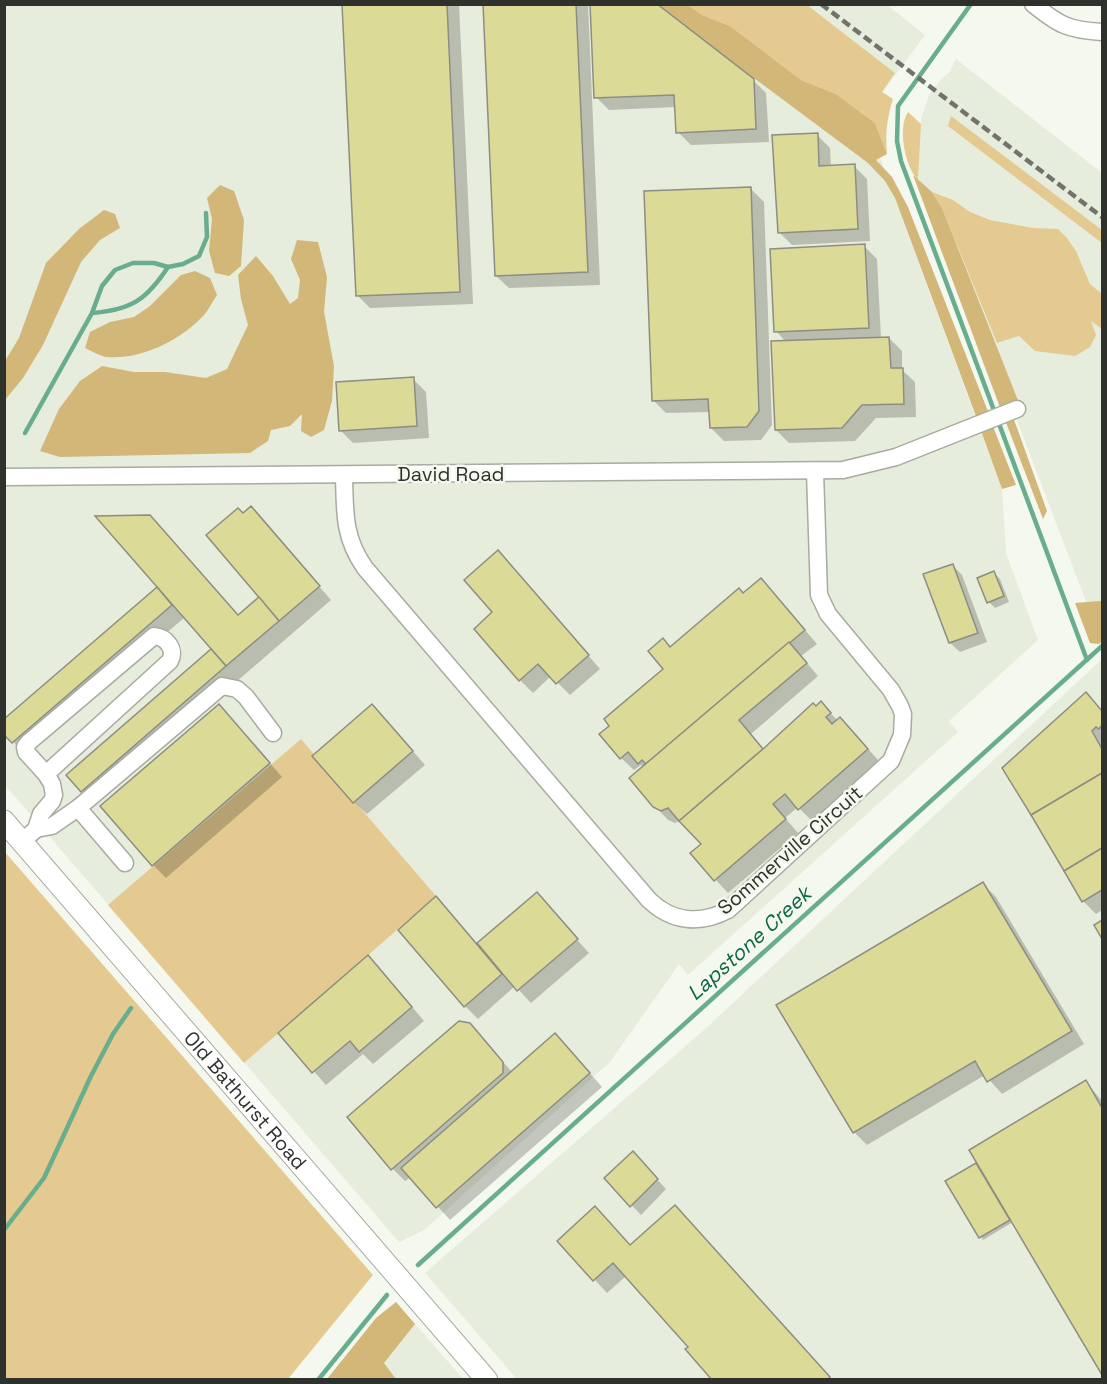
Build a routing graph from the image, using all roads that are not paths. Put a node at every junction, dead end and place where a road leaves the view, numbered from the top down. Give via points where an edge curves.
1 (1033, 4) edge
2 (1102, 32) edge
3 (1017, 409) dead end
4 (815, 471) junction
5 (344, 475) junction
6 (4, 477) edge
7 (273, 733) dead end
8 (46, 774) junction
9 (78, 808) junction
10 (4, 821) edge
11 (29, 835) junction
12 (125, 862) dead end
13 (487, 1380) edge

1 - 2 street via 1058,24
3 - 4 street, David Road via 896,457 852,469
4 - 5 street, David Road
4 - 5 street, Sommerville Circuit via 819,595 828,614 896,697 903,714 901,742 891,761 728,910 695,920 665,913 649,900 365,568 347,534
5 - 6 street, David Road
7 - 9 street via 237,688 222,686
8 - 8 street via 26,752 29,742 154,636 165,639 173,651 170,661
8 - 11 street via 54,795
9 - 11 street via 52,826
9 - 12 street
10 - 11 main road, Old Bathurst Road
11 - 13 main road, Old Bathurst Road

